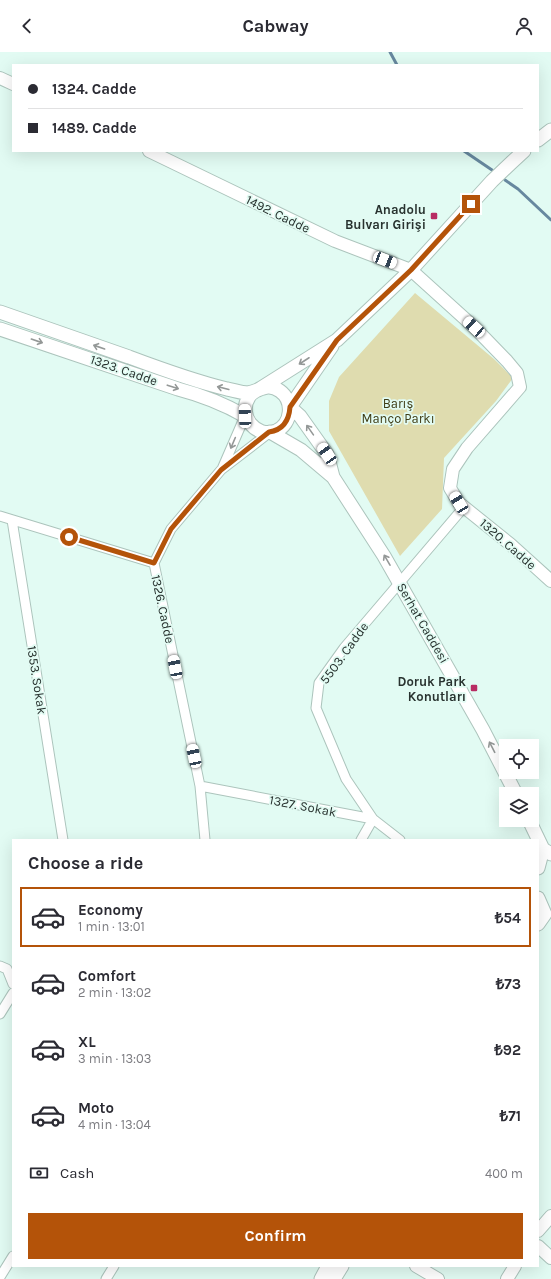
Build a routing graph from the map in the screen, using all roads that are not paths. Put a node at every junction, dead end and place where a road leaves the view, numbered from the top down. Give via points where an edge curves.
1 (0, 78) edge
2 (12, 84) edge
3 (551, 130) edge
4 (539, 139) edge
5 (151, 152) edge
6 (523, 152) edge
7 (411, 270) junction
8 (0, 312) edge
9 (0, 328) edge
10 (337, 340) junction
11 (260, 388) junction
12 (290, 407) junction
13 (245, 416) junction
14 (269, 432) junction
15 (221, 470) junction
16 (333, 477) junction
17 (464, 507) junction
18 (0, 516) edge
19 (12, 520) junction
20 (154, 563) junction
21 (551, 581) edge
22 (399, 582) junction
23 (200, 786) junction
24 (512, 787) edge
25 (373, 820) junction
26 (533, 827) edge
27 (63, 839) edge
28 (205, 839) edge
29 (363, 839) edge
30 (399, 839) edge
31 (547, 851) edge
32 (539, 866) edge
33 (539, 901) edge
34 (545, 918) edge
35 (3, 967) edge
36 (12, 982) edge
37 (12, 995) edge
38 (0, 1014) edge
39 (551, 1216) edge
40 (539, 1230) edge
41 (539, 1247) edge
42 (12, 1258) edge
43 (551, 1258) edge
44 (113, 1267) edge
45 (327, 1267) edge
46 (341, 1267) edge
47 (418, 1267) edge
48 (514, 1267) edge
49 (0, 1277) edge
50 (106, 1279) edge
51 (321, 1279) edge
52 (334, 1279) edge
53 (438, 1279) edge
54 (507, 1279) edge

1 - 2 street
3 - 4 main road
5 - 7 street, 1492. Cadde via 335,241
6 - 7 main road
7 - 10 main road
7 - 17 street, 1320. Cadde via 474,327 517,373 520,387 467,448 453,469 450,488
11 -> 8 main road via 248,393 212,385
9 -> 13 main road, 1323. Cadde via 193,393
10 -> 11 main road
10 - 12 main road
11 - 12 main road via 274,388 279,391
11 - 13 main road via 248,397
12 - 14 main road via 287,421 282,427
16 -> 12 main road via 327,454 300,416
13 - 14 main road via 254,429
13 -> 15 street
14 - 15 street
14 - 16 main road via 301,450
15 - 20 street, 1326. Cadde via 171,529
22 -> 16 main road, Serhat Caddesi
17 - 21 street, 1320. Cadde
17 - 22 street, 5503. Cadde
18 - 19 street
19 - 20 street
19 - 27 street, 1353. Sokak
20 - 23 street, 1326. Cadde
24 -> 22 main road, Serhat Caddesi
22 - 25 street, 5503. Cadde via 344,648 319,683 316,708 346,779
23 - 25 street, 1327. Sokak
23 - 28 street, 1326. Cadde
25 - 29 street
25 - 30 street, 1327. Sokak
26 - 31 main road
31 - 32 main road
33 - 34 main road
35 - 36 street
37 - 38 street
39 - 40 street
41 - 43 street
42 - 49 street
44 - 50 street
45 - 51 main road
46 - 52 main road
47 - 53 street
48 - 54 street

